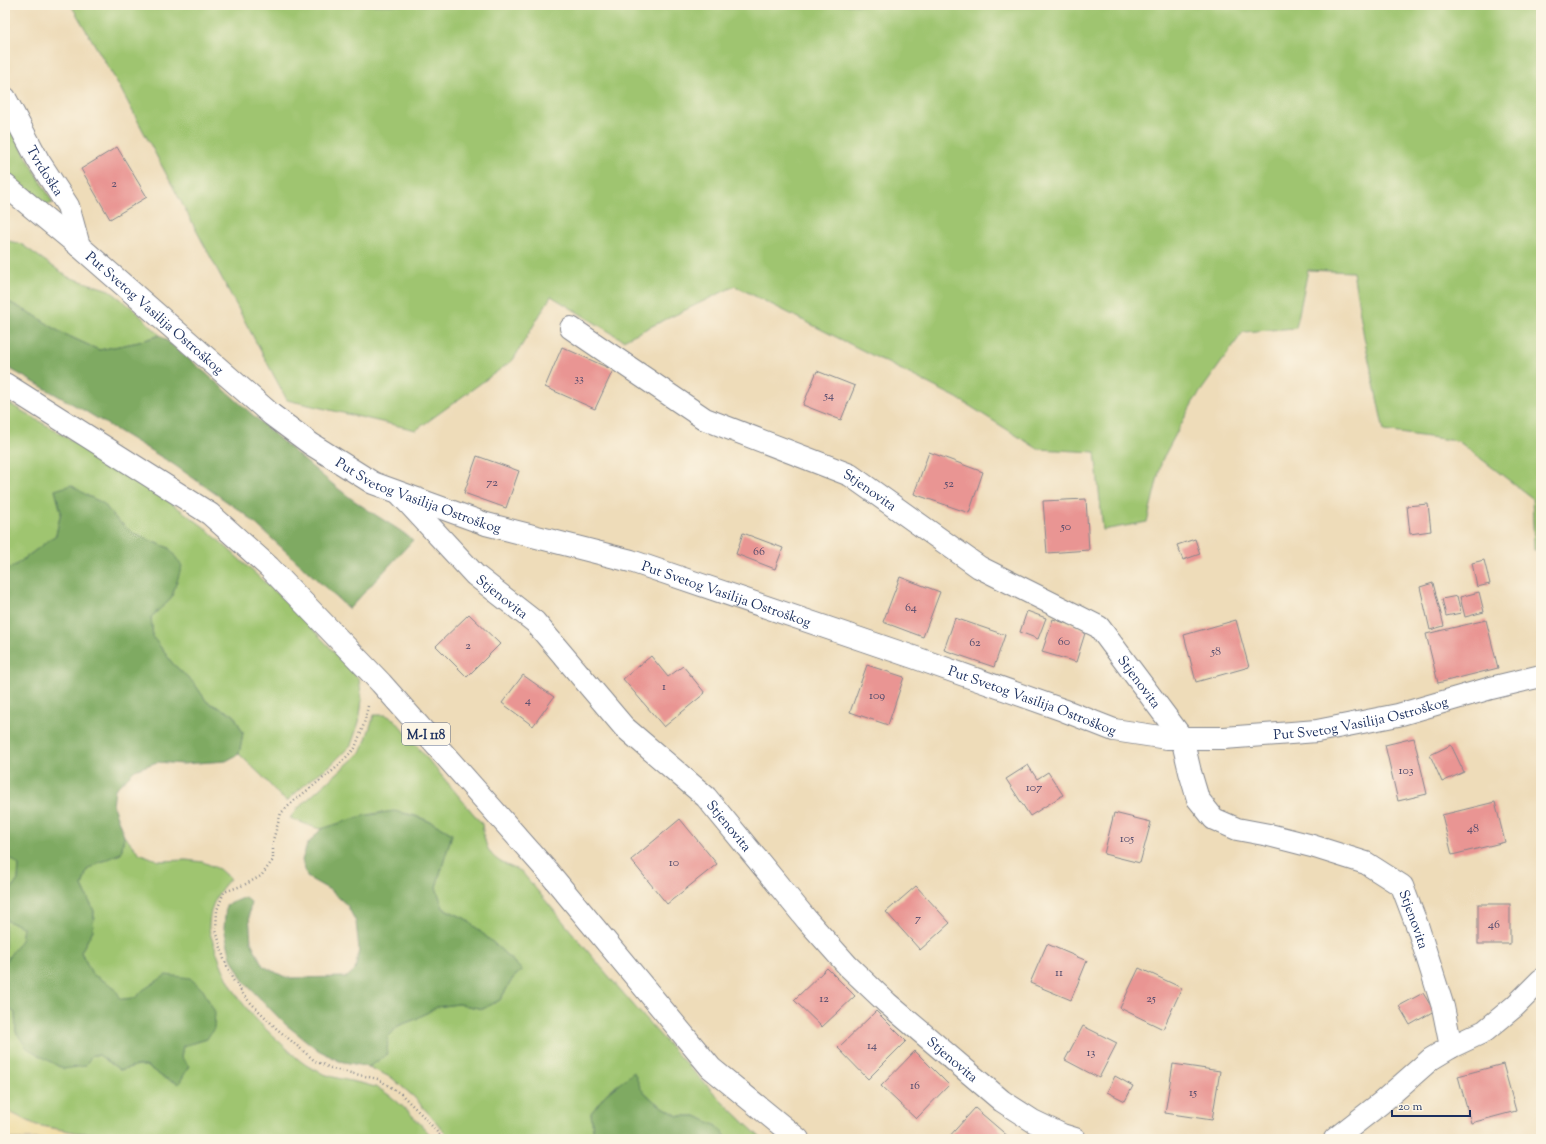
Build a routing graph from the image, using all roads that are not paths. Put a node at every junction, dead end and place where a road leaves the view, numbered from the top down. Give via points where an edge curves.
1 (5, 98) edge
2 (5, 185) edge
3 (79, 246) junction
4 (571, 328) dead end
5 (5, 384) edge
6 (398, 492) junction
7 (1541, 676) edge
8 (1182, 738) junction
9 (1541, 980) edge
10 (1451, 1047) junction
11 (798, 1139) edge
12 (1075, 1139) edge
13 (1335, 1139) edge

1 - 3 street, Tvrdoška via 38,160 68,206
2 - 3 street, Put Svetog Vasilija Ostroškog
3 - 6 street, Put Svetog Vasilija Ostroškog via 272,415 311,444 373,483
4 - 8 street, Stjenovita via 705,419 850,476 979,568 1099,627
5 - 11 street, M-I 118 via 210,514 269,567 381,683 550,874 711,1068
6 - 8 street, Put Svetog Vasilija Ostroškog via 486,524 631,561 916,658 1114,730
6 - 12 street, Stjenovita via 474,575 535,622 624,727 706,797 848,966 887,1003 1002,1101 1033,1121
7 - 8 street, Put Svetog Vasilija Ostroškog via 1398,715 1317,730 1224,738
8 - 10 street, Stjenovita via 1198,799 1214,820 1237,829 1312,846 1366,863 1402,886 1443,1006
9 - 10 street via 1485,1031
10 - 13 street via 1431,1059

